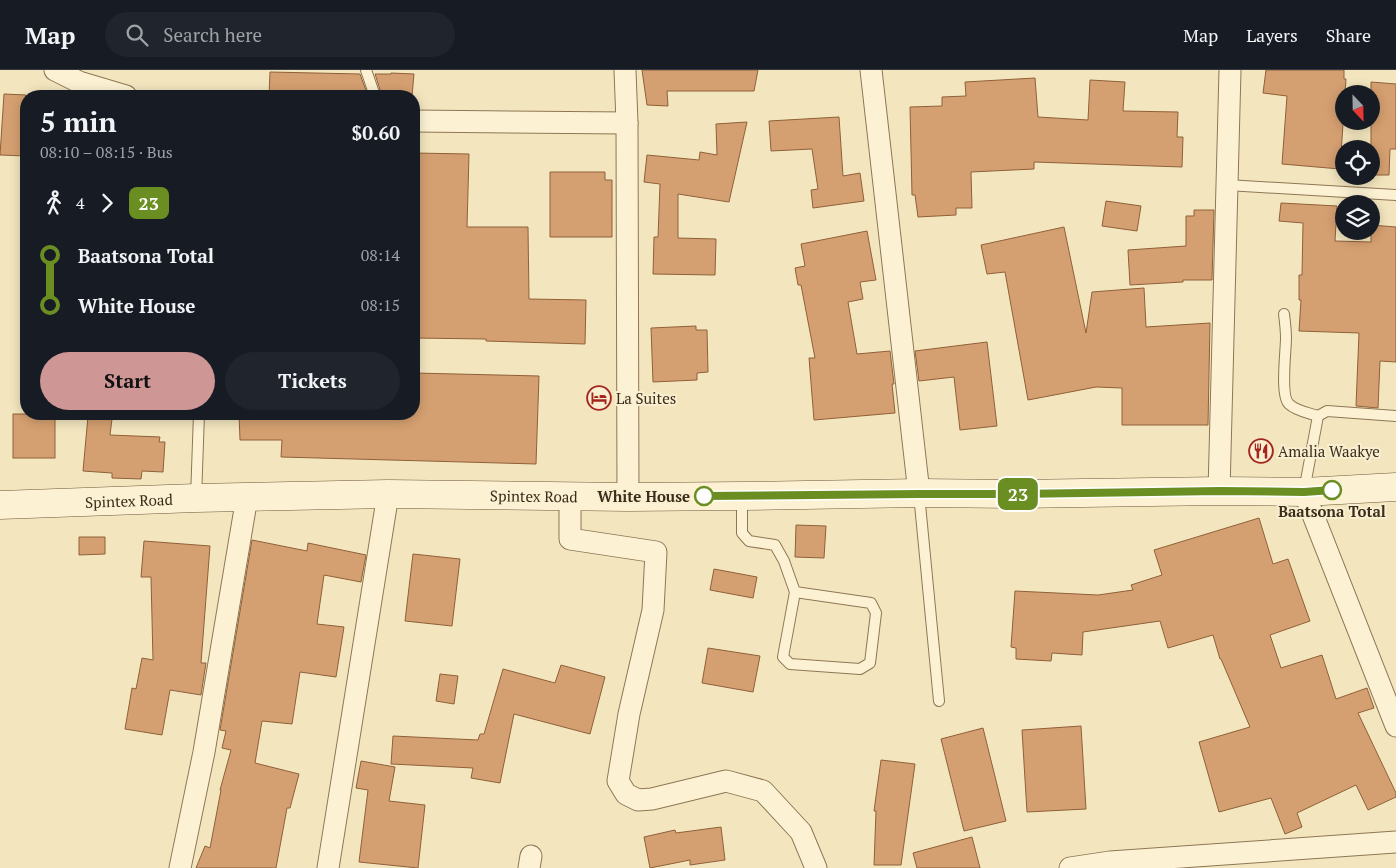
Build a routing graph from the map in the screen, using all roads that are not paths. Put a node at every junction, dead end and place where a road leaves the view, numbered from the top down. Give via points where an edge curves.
1 (55, 70) edge
2 (366, 70) edge
3 (625, 70) edge
4 (871, 70) edge
5 (1230, 70) edge
6 (106, 90) edge
7 (373, 90) edge
8 (420, 121) edge
9 (627, 123) junction
10 (1228, 185) junction
11 (1396, 195) edge
12 (1284, 314) dead end
13 (1318, 416) junction
14 (1396, 416) edge
15 (199, 420) edge
16 (1396, 487) edge
17 (1220, 491) junction
18 (1304, 492) junction
19 (388, 494) junction
20 (919, 494) junction
21 (570, 496) junction
22 (742, 496) junction
23 (247, 497) junction
24 (628, 497) junction
25 (196, 498) junction
26 (0, 505) edge
27 (795, 592) junction
28 (938, 700) dead end
29 (1396, 726) edge
30 (1396, 842) edge
31 (180, 868) edge
32 (328, 868) edge
33 (816, 868) edge
34 (1070, 868) edge

1 - 6 street
2 - 7 lane
3 - 9 street
4 - 20 street
5 - 10 street
8 - 9 street
9 - 24 street
10 - 11 lane
10 - 17 street
12 - 13 lane via 1285,399 1296,408
13 - 14 lane via 1327,411
13 - 18 lane
15 - 25 lane
16 - 18 main road, Spintex Road
17 - 18 main road, Spintex Road
17 - 20 main road, Spintex Road
18 - 29 street
19 - 21 main road, Spintex Road
19 - 23 main road, Spintex Road
19 - 32 street
20 - 22 main road, Spintex Road
20 - 28 lane
21 - 24 main road, Spintex Road
21 - 33 street via 570,539 656,552 653,610 629,714 618,781 626,794 638,800 652,799 726,781 763,791 801,832
22 - 24 main road, Spintex Road
22 - 27 lane via 742,533 749,541 775,546
23 - 25 main road, Spintex Road
23 - 31 street via 204,752
25 - 26 main road, Spintex Road
27 - 27 lane via 783,657 786,661 790,664 860,669 870,663 876,613 871,604
30 - 34 street via 1110,862

